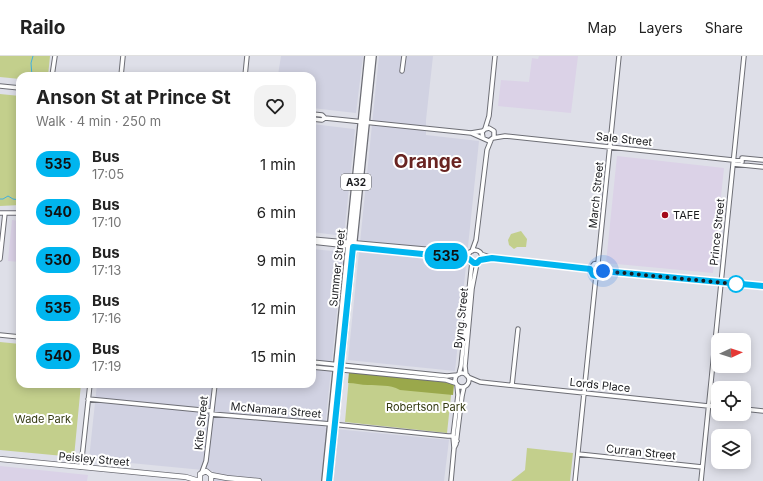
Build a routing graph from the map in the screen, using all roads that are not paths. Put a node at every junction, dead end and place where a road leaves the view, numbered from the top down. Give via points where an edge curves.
1 (54, 56) edge
2 (123, 56) edge
3 (247, 56) edge
4 (368, 56) edge
5 (373, 56) edge
6 (404, 56) edge
7 (496, 56) edge
8 (619, 56) edge
9 (744, 56) edge
10 (402, 71) dead end
11 (52, 72) edge
12 (121, 72) edge
13 (245, 72) edge
14 (0, 86) edge
15 (16, 88) edge
16 (316, 114) edge
17 (489, 116) junction
18 (326, 118) junction
19 (316, 119) edge
20 (364, 122) junction
21 (484, 130) junction
22 (492, 130) junction
23 (471, 133) junction
24 (505, 136) junction
25 (484, 139) junction
26 (492, 139) junction
27 (610, 147) junction
28 (487, 150) junction
29 (763, 160) edge
30 (733, 162) junction
31 (742, 163) junction
32 (763, 167) edge
33 (0, 213) edge
34 (5, 213) junction
35 (16, 213) edge
36 (316, 240) edge
37 (476, 240) junction
38 (316, 242) edge
39 (352, 244) junction
40 (471, 252) junction
41 (480, 253) junction
42 (492, 258) junction
43 (0, 259) edge
44 (470, 261) junction
45 (479, 261) junction
46 (601, 266) junction
47 (590, 269) junction
48 (596, 276) junction
49 (720, 282) junction
50 (763, 286) edge
51 (518, 329) dead end
52 (0, 335) edge
53 (16, 337) edge
54 (316, 363) edge
55 (316, 367) edge
56 (339, 367) junction
57 (458, 375) junction
58 (467, 376) junction
59 (480, 382) junction
60 (456, 384) junction
61 (512, 385) junction
62 (466, 386) junction
63 (89, 388) edge
64 (214, 388) edge
65 (584, 393) junction
66 (88, 399) junction
67 (708, 406) junction
68 (751, 410) edge
69 (763, 411) edge
70 (211, 412) junction
71 (333, 424) junction
72 (453, 436) junction
73 (457, 441) junction
74 (454, 448) junction
75 (578, 454) junction
76 (0, 459) edge
77 (206, 460) junction
78 (81, 467) junction
79 (702, 467) junction
80 (201, 473) junction
81 (210, 474) junction
82 (186, 476) junction
83 (200, 481) edge
84 (211, 481) edge
85 (258, 481) edge
86 (325, 481) edge
87 (329, 481) edge
88 (451, 481) edge
89 (575, 481) edge
90 (701, 481) edge

1 - 11 street
2 - 12 street
3 - 13 street
4 - 20 highway, Summer Street / A32
5 - 20 highway, Summer Street / A32
6 - 10 street
7 - 17 street
8 - 27 street, March Street
9 - 30 street, Prince Street
14 - 15 street
16 - 18 street
17 - 21 street
17 - 22 street
18 - 19 street
18 - 20 street
20 - 23 street
20 - 39 highway, Summer Street / A32
21 - 22 street
21 - 23 street
21 - 25 street
22 - 24 street, Sale Street
22 - 26 street via 495,135
23 - 25 street
24 - 26 street, Sale Street
24 - 27 street, Sale Street
25 - 26 street, Sale Street
25 - 28 street
26 - 28 street
27 - 30 street, Sale Street
27 - 46 street, March Street
28 - 37 street
29 - 31 street, Sale Street via 742,158
30 - 31 street, Sale Street
30 - 49 street, Prince Street
31 - 32 street, Sale Street
33 - 34 street
34 - 35 street
34 - 43 street
36 - 39 street
37 - 40 street
37 - 41 street
38 - 39 street
39 - 40 street
39 - 44 street
39 - 56 highway, Summer Street / A32
40 - 41 street via 475,250
40 - 44 street, Byng Street
41 - 42 street
41 - 45 street, Byng Street
42 - 45 street
42 - 47 street
44 - 45 street
44 - 57 street, Byng Street via 461,366
45 - 58 street, Byng Street via 472,295 465,366
46 - 47 street via 594,264
46 - 48 street via 602,274
46 - 49 street
47 - 48 street
48 - 65 street
49 - 50 street
49 - 67 street, Prince Street
51 - 61 street
52 - 53 street
54 - 56 street
55 - 56 street
56 - 57 street
56 - 60 street via 446,380
56 - 71 highway, Summer Street / A32
57 - 58 street
57 - 60 street via 455,379
58 - 59 street, Lords Place
58 - 62 street via 469,381
59 - 61 street, Lords Place
59 - 62 street, Lords Place
60 - 62 street
60 - 72 street via 458,396
61 - 65 street, Lords Place
62 - 73 street via 462,396
63 - 66 street
64 - 70 street, Kite Street
65 - 67 street, Lords Place
65 - 75 street
66 - 70 street, McNamara Street
66 - 78 street
67 - 79 street, Prince Street
68 - 69 street
70 - 71 street, McNamara Street
70 - 77 street, Kite Street
71 - 72 street, McNamara Street
71 - 86 highway, Summer Street / A32
71 - 87 highway, Summer Street / A32
72 - 73 street
72 - 74 street
73 - 74 street
74 - 88 street
75 - 79 street, Curran Street
75 - 89 street
76 - 78 main road, Peisley Street
77 - 80 street, Kite Street
77 - 81 street, Kite Street
78 - 82 main road, Peisley Street
79 - 90 street, Prince Street
80 - 81 main road, Peisley Street
80 - 82 main road, Peisley Street
80 - 83 main road
81 - 84 main road
81 - 85 main road
82 - 83 main road, Peisley Street

